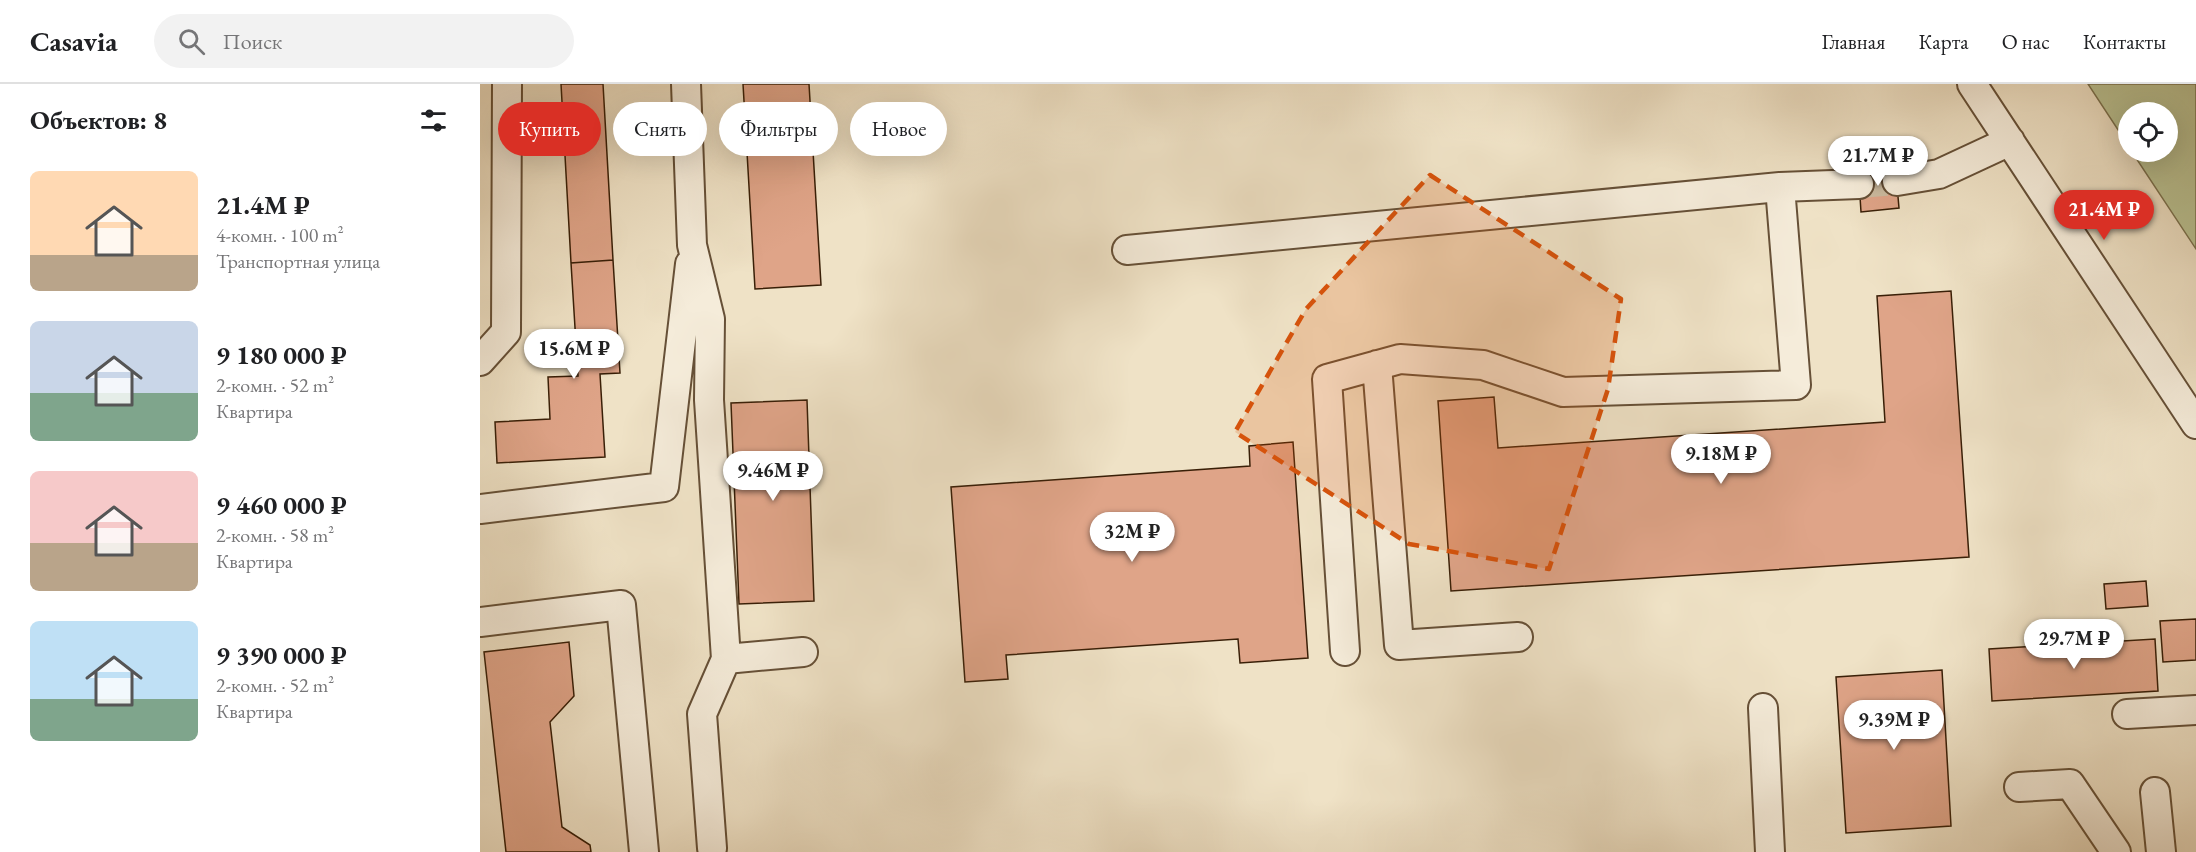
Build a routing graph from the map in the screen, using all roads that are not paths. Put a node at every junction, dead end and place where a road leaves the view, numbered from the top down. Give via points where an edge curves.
1 (507, 84) edge
2 (686, 84) edge
3 (1972, 84) edge
4 (2010, 141) junction
5 (1897, 181) tunnel mouth
6 (1859, 184) tunnel mouth
7 (1780, 187) junction
8 (692, 245) junction
9 (1127, 250) dead end
10 (480, 361) edge
11 (1377, 365) junction
12 (2196, 424) edge
13 (480, 509) edge
14 (480, 622) edge
15 (1518, 637) dead end
16 (1345, 651) dead end
17 (803, 652) dead end
18 (726, 659) junction
19 (1763, 708) dead end
20 (2196, 710) edge
21 (2127, 714) dead end
22 (2019, 786) dead end
23 (2155, 792) dead end
24 (712, 848) dead end
25 (644, 852) edge
26 (1770, 852) edge
27 (2116, 852) edge
28 (2161, 852) edge

1 - 10 street via 506,332
2 - 8 street
3 - 4 street
4 - 5 street via 1939,174
4 - 12 street
6 - 7 street
7 - 9 street
7 - 11 street via 1796,385 1563,393 1483,365 1400,359
8 - 13 street via 664,487
8 - 18 street via 710,319 709,400
11 - 15 street via 1399,645
11 - 16 street via 1328,379
14 - 25 street via 621,605
17 - 18 street
18 - 24 street via 702,714
19 - 26 street
20 - 21 street
22 - 27 street via 2070,784
23 - 28 street

